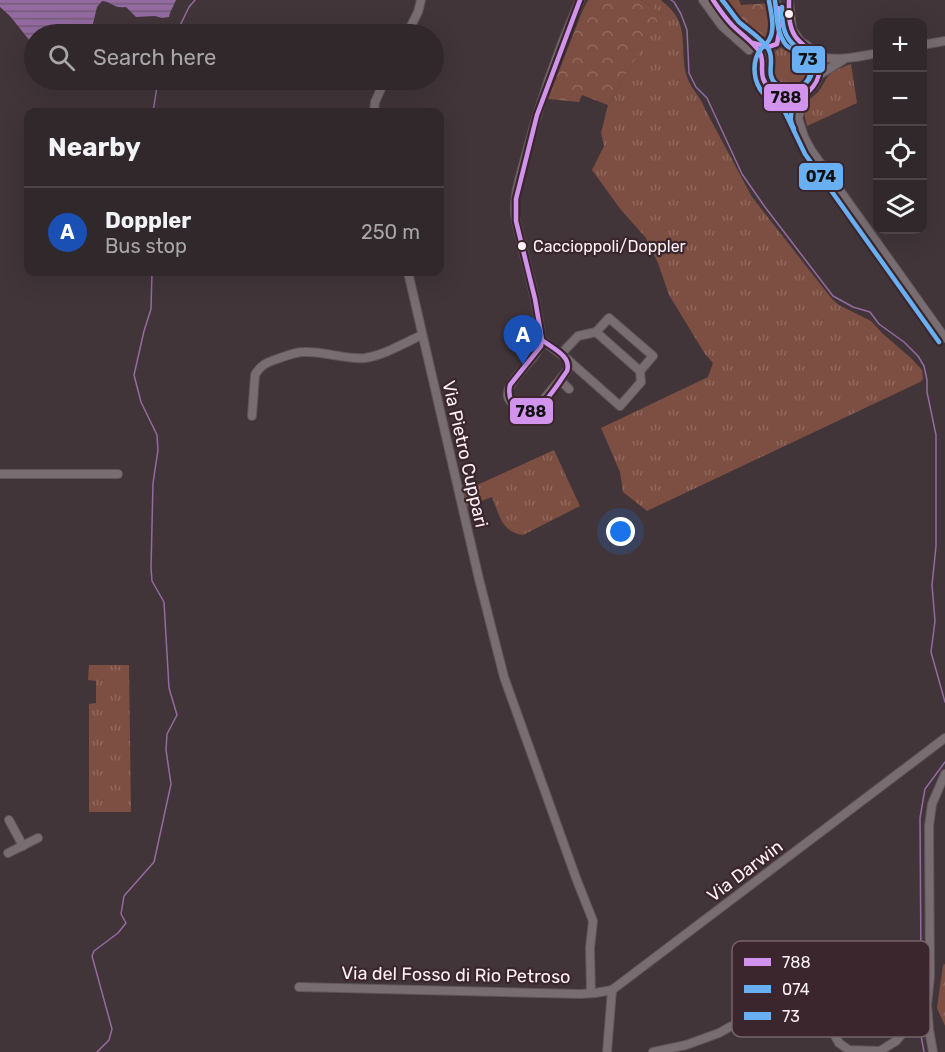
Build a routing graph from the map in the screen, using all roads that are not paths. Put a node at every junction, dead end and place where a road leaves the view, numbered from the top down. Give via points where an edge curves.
1 (421, 0) edge
2 (580, 0) edge
3 (703, 0) edge
4 (713, 0) edge
5 (777, 0) edge
6 (789, 0) edge
7 (411, 24) edge
8 (945, 41) edge
9 (800, 42) junction
10 (927, 44) edge
11 (775, 45) junction
12 (751, 47) junction
13 (873, 54) edge
14 (816, 56) junction
15 (764, 59) junction
16 (843, 60) junction
17 (819, 75) junction
18 (380, 90) edge
19 (805, 94) junction
20 (785, 98) junction
21 (375, 108) edge
22 (798, 118) junction
23 (409, 276) edge
24 (596, 332) junction
25 (422, 335) junction
26 (945, 338) edge
27 (542, 340) junction
28 (565, 354) junction
29 (640, 371) junction
30 (560, 380) junction
31 (569, 389) dead end
32 (252, 416) dead end
33 (0, 474) edge
34 (118, 474) dead end
35 (945, 738) edge
36 (945, 774) edge
37 (9, 820) dead end
38 (38, 838) dead end
39 (23, 846) junction
40 (8, 853) dead end
41 (930, 941) edge
42 (930, 941) edge
43 (930, 976) edge
44 (299, 987) dead end
45 (612, 990) junction
46 (591, 993) junction
47 (732, 1026) edge
48 (930, 1031) edge
49 (836, 1037) edge
50 (900, 1037) edge
51 (607, 1052) edge
52 (653, 1052) edge
53 (933, 1052) edge

1 - 7 street
2 - 27 street via 537,115 516,199 516,221
3 - 12 street via 722,26
4 - 12 street
5 - 11 street via 779,29
6 - 9 street via 792,29
8 - 10 street
9 - 11 street
9 - 14 street
11 - 12 street
11 - 15 street
12 - 15 street
13 - 16 street
14 - 16 street
14 - 17 street
15 - 20 street via 762,73 767,86
16 - 17 street
17 - 19 street
18 - 21 street
19 - 20 street
19 - 22 street
20 - 22 street
22 - 26 street via 811,150
23 - 25 street, Via Pietro Cuppari
24 - 28 street via 580,335
24 - 29 street
24 - 29 street via 609,318 653,356
25 - 32 street via 368,357 304,352 270,361 255,375
25 - 46 street, Via Pietro Cuppari via 504,677 593,921
27 - 28 street
27 - 30 street via 510,385 508,398 521,411 530,412
28 - 29 street via 620,406 641,382
28 - 30 street via 567,371
30 - 31 street
33 - 34 street
35 - 45 street, Via Darwin
36 - 41 street via 932,804 930,826
37 - 39 street
38 - 39 street
39 - 40 street
42 - 43 street
44 - 46 street, Via del Fosso di Rio Petroso
45 - 46 street, Via del Fosso di Rio Petroso
45 - 51 street
47 - 52 street via 686,1045
48 - 53 street
49 - 50 street via 849,1050 880,1051

